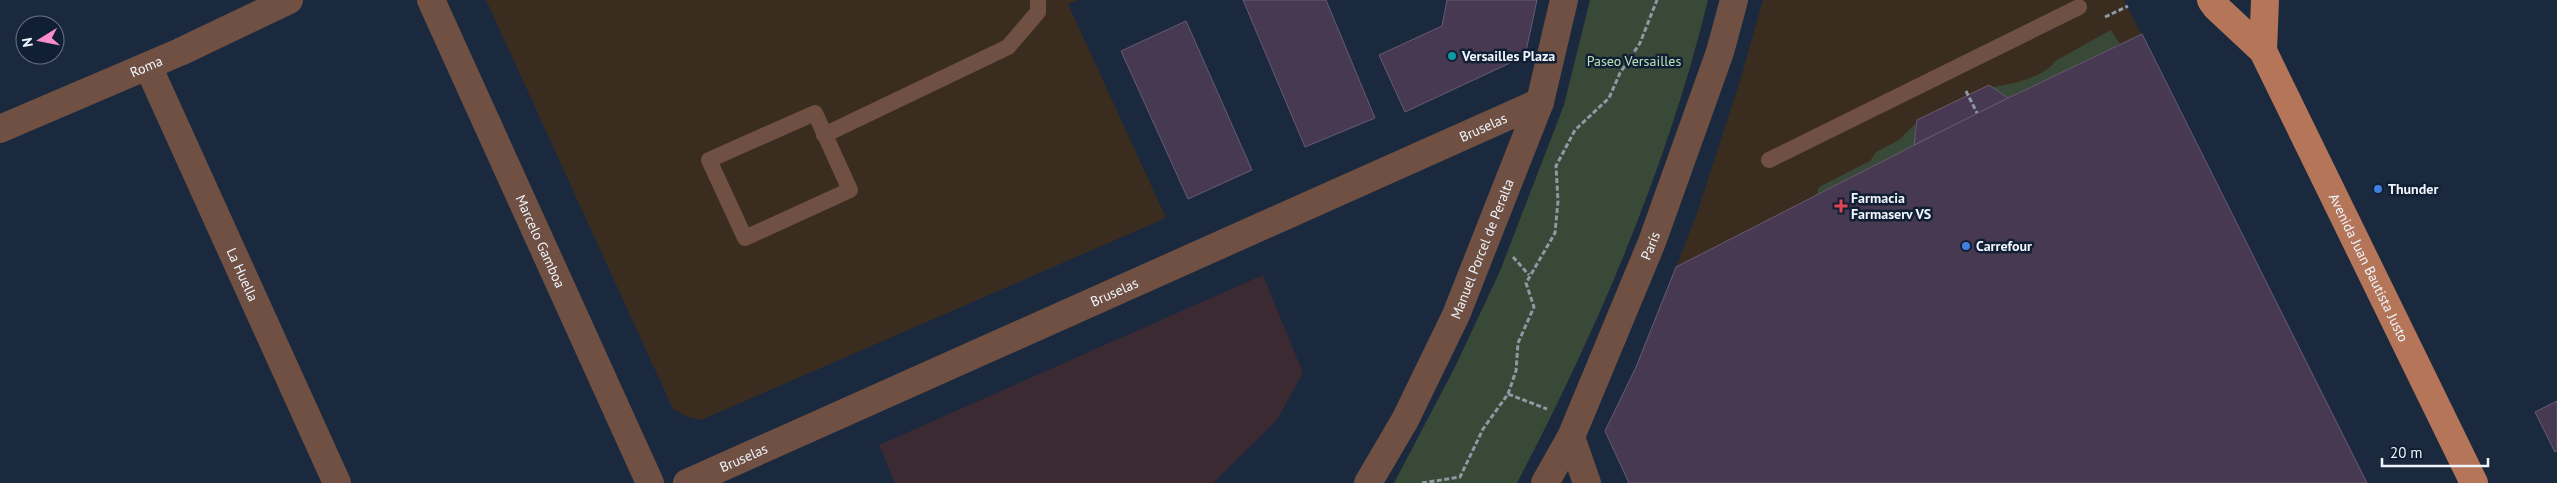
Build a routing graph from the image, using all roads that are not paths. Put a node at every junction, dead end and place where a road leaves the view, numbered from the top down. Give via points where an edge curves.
1 (289, 0) edge
2 (431, 0) edge
3 (1038, 0) edge
4 (1564, 0) edge
5 (1734, 0) edge
6 (2211, 0) edge
7 (2265, 0) edge
8 (2078, 7) dead end
9 (2263, 52) junction
10 (148, 66) junction
11 (1540, 102) junction
12 (0, 129) edge
13 (824, 135) junction
14 (1769, 160) dead end
15 (1574, 430) junction
16 (336, 483) edge
17 (650, 483) edge
18 (687, 483) edge
19 (1368, 483) edge
20 (1545, 483) edge
21 (1586, 483) edge
22 (2474, 483) edge

1 - 10 street, Roma
2 - 17 street, Marcelo Gamboa
3 - 13 lane via 1038,12 1008,47
4 - 11 street, Manuel Porcel de Peralta
5 - 15 street, París via 1720,52 1679,172
6 - 9 main road, Avenida Juan Bautista Justo
7 - 9 main road, Avenida Juan Bautista Justo
8 - 14 lane
9 - 22 main road, Avenida Juan Bautista Justo
10 - 12 street, Roma
10 - 16 street, La Huella
11 - 18 street, Bruselas
11 - 19 street, Manuel Porcel de Peralta via 1456,315 1405,420
13 - 13 lane via 814,112 709,160 744,238 850,190
15 - 20 street, París
15 - 21 street

